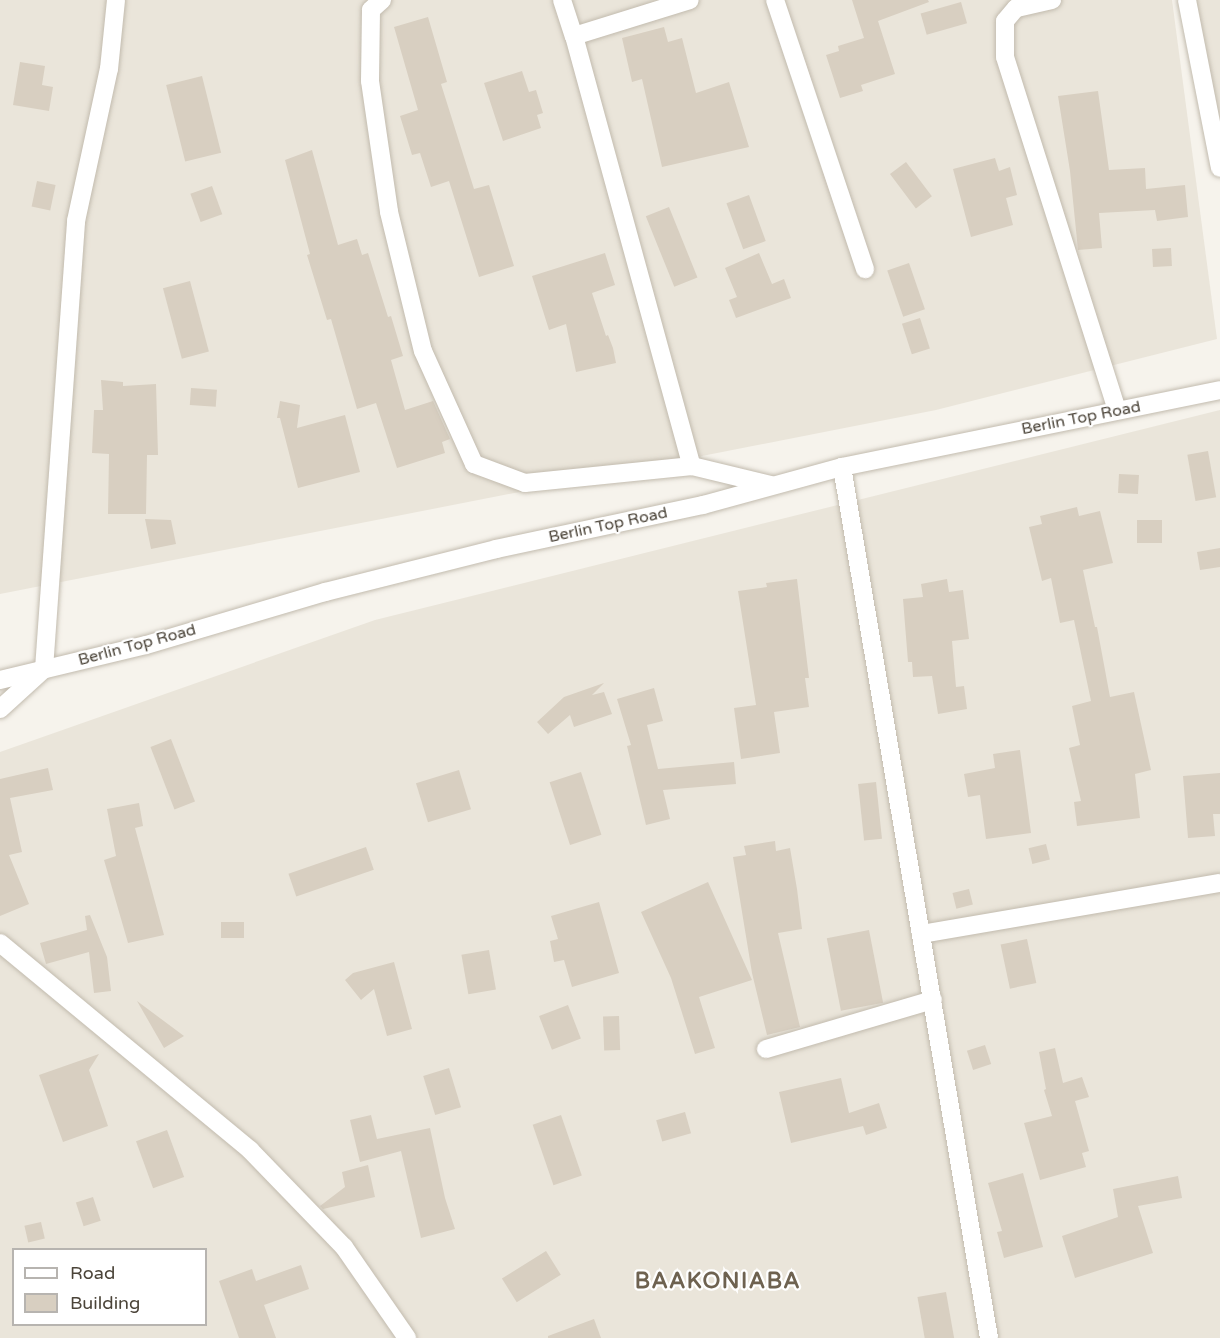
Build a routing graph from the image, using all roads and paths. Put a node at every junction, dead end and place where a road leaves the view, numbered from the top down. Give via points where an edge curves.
1 (116, 0) edge
2 (382, 0) edge
3 (561, 0) edge
4 (690, 0) edge
5 (775, 0) edge
6 (1052, 0) edge
7 (1187, 0) edge
8 (574, 36) junction
9 (1220, 168) edge
10 (865, 269) dead end
11 (1220, 390) edge
12 (1117, 410) junction
13 (692, 466) junction
14 (842, 467) junction
15 (772, 486) junction
16 (44, 669) junction
17 (0, 680) edge
18 (0, 709) edge
19 (1220, 883) edge
20 (921, 934) junction
21 (0, 943) edge
22 (933, 1000) junction
23 (766, 1049) dead end
24 (407, 1338) edge
25 (989, 1338) edge

1 - 16 street via 109,69 76,221
2 - 13 street via 371,10 370,81 389,212 423,351 474,464 525,483
3 - 8 street
4 - 8 street
5 - 10 street
6 - 12 street via 1016,8 1005,21 1005,57
7 - 9 street
8 - 13 street
11 - 12 street, Berlin Top Road
12 - 14 street, Berlin Top Road
13 - 15 street
14 - 15 street, Berlin Top Road
14 - 20 street
15 - 16 street, Berlin Top Road via 703,505 496,549
16 - 17 street, Berlin Top Road
16 - 18 street
19 - 20 street
20 - 22 street
21 - 24 street via 250,1150 344,1248
22 - 23 street
22 - 25 street

